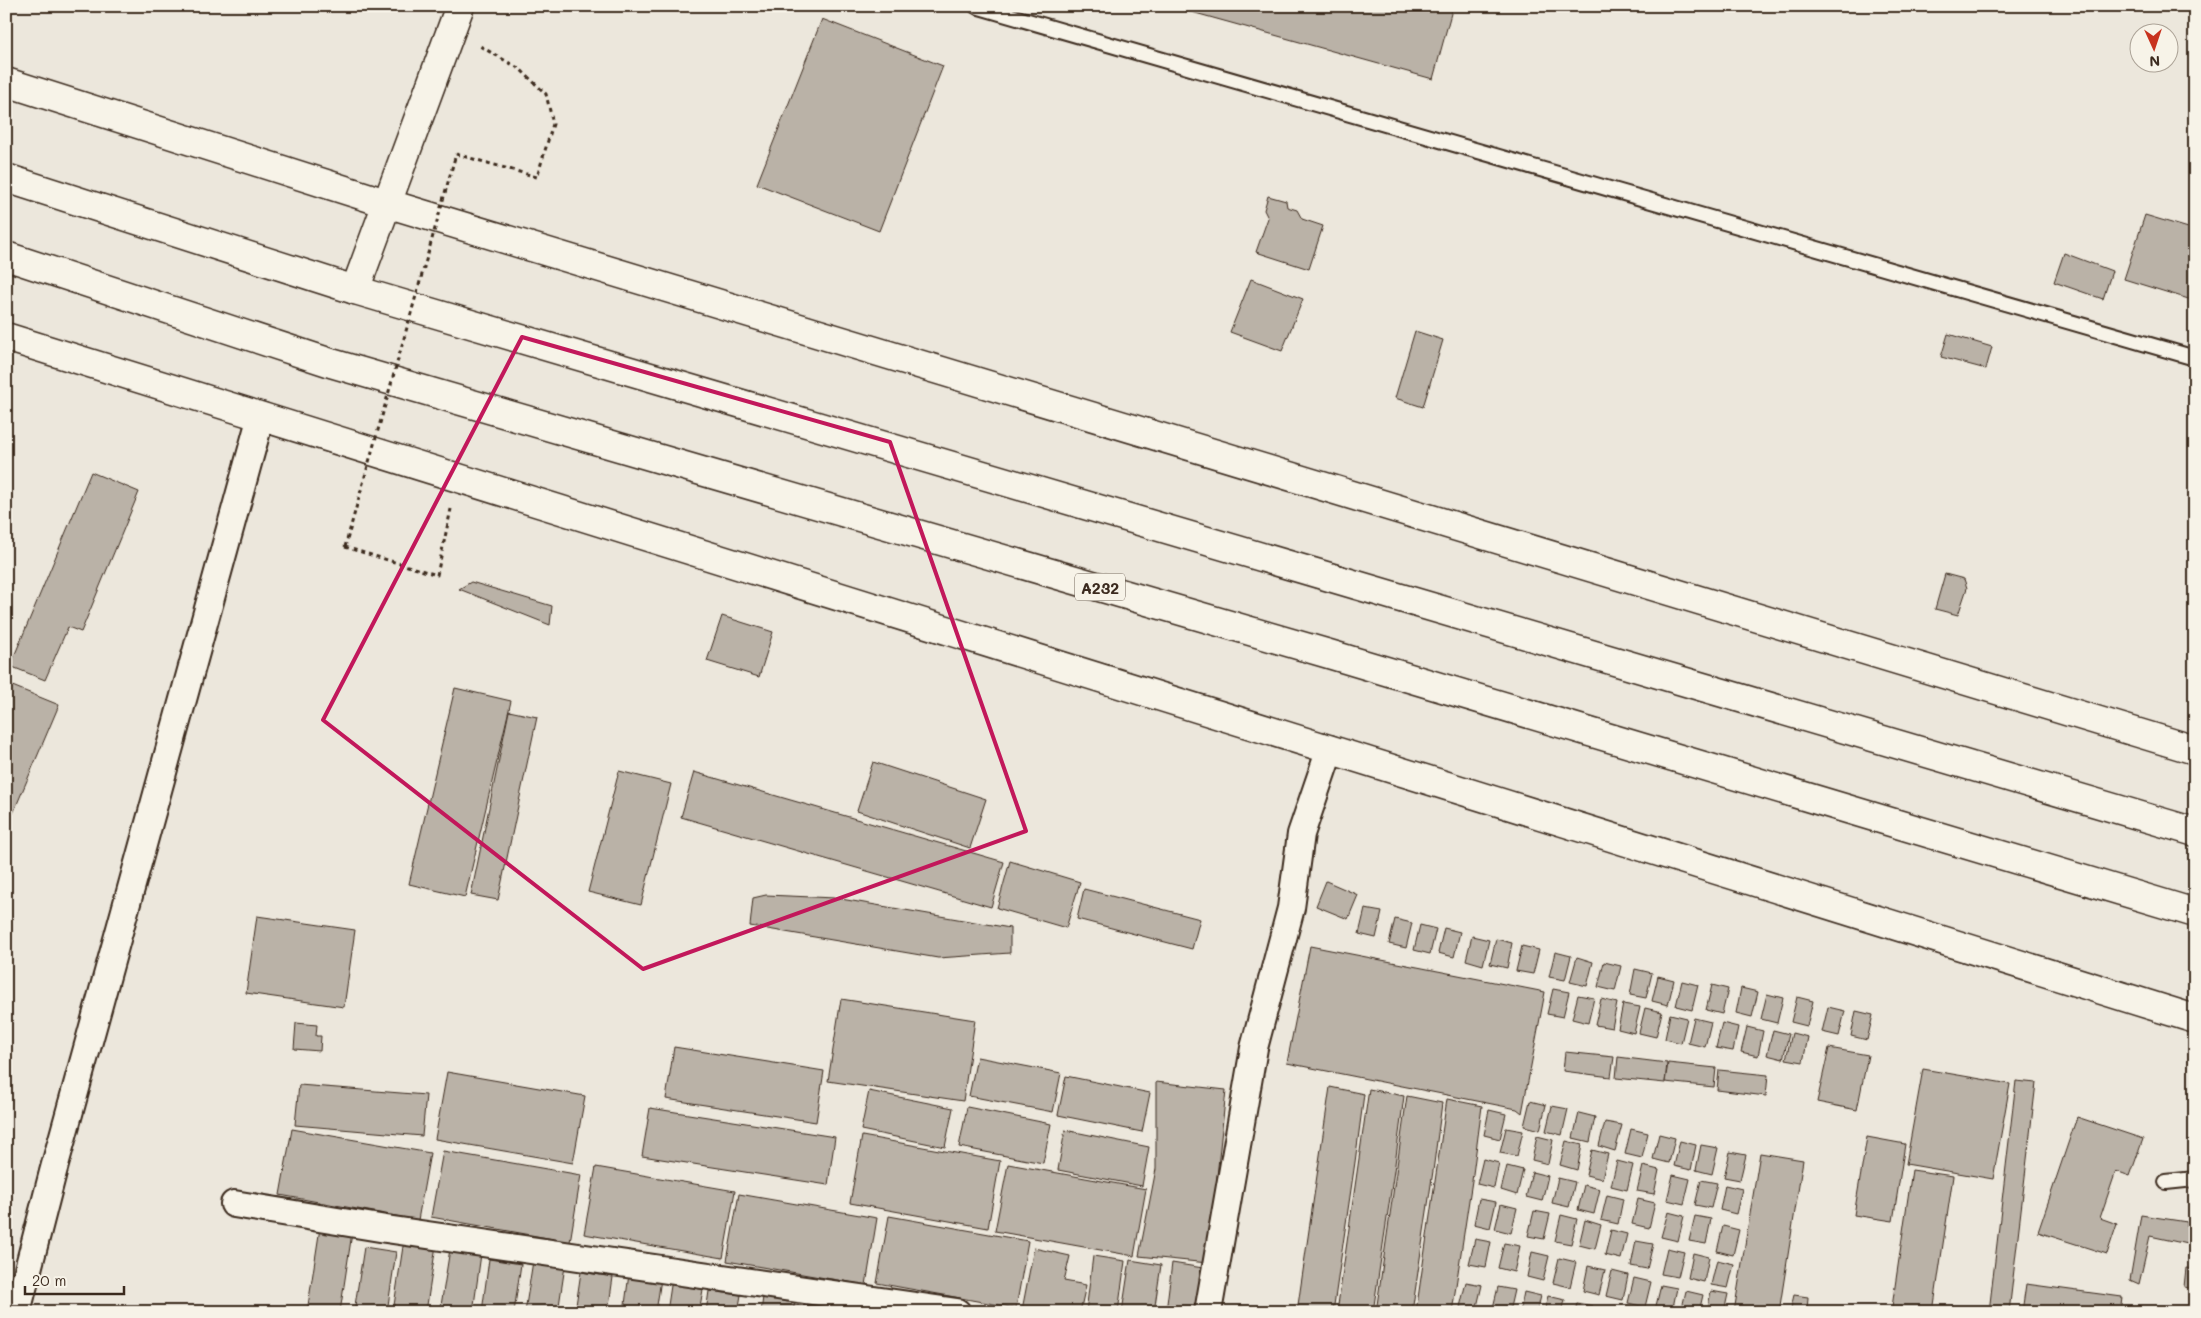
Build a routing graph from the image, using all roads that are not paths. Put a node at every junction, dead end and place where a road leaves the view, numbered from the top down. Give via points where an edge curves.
1 (976, 6) edge
2 (456, 18) edge
3 (6, 82) edge
4 (6, 178) edge
5 (386, 203) junction
6 (6, 256) edge
7 (355, 290) junction
8 (6, 337) edge
9 (2195, 358) edge
10 (261, 416) junction
11 (1330, 749) junction
12 (2195, 750) edge
13 (2195, 832) edge
14 (2195, 913) edge
15 (2195, 1019) edge
16 (2195, 1179) edge
17 (2166, 1182) dead end
18 (234, 1204) dead end
19 (17, 1312) edge
20 (957, 1312) edge
21 (1208, 1312) edge

1 - 9 lane
2 - 5 main road
3 - 5 main road
4 - 7 main road
5 - 7 main road
5 - 12 main road
6 - 14 main road, A232 via 331,363 1329,654
7 - 13 main road
8 - 10 main road
10 - 11 main road
10 - 19 street
11 - 15 main road
11 - 21 street via 1301,834 1291,908 1254,1048
16 - 17 lane
18 - 20 street

